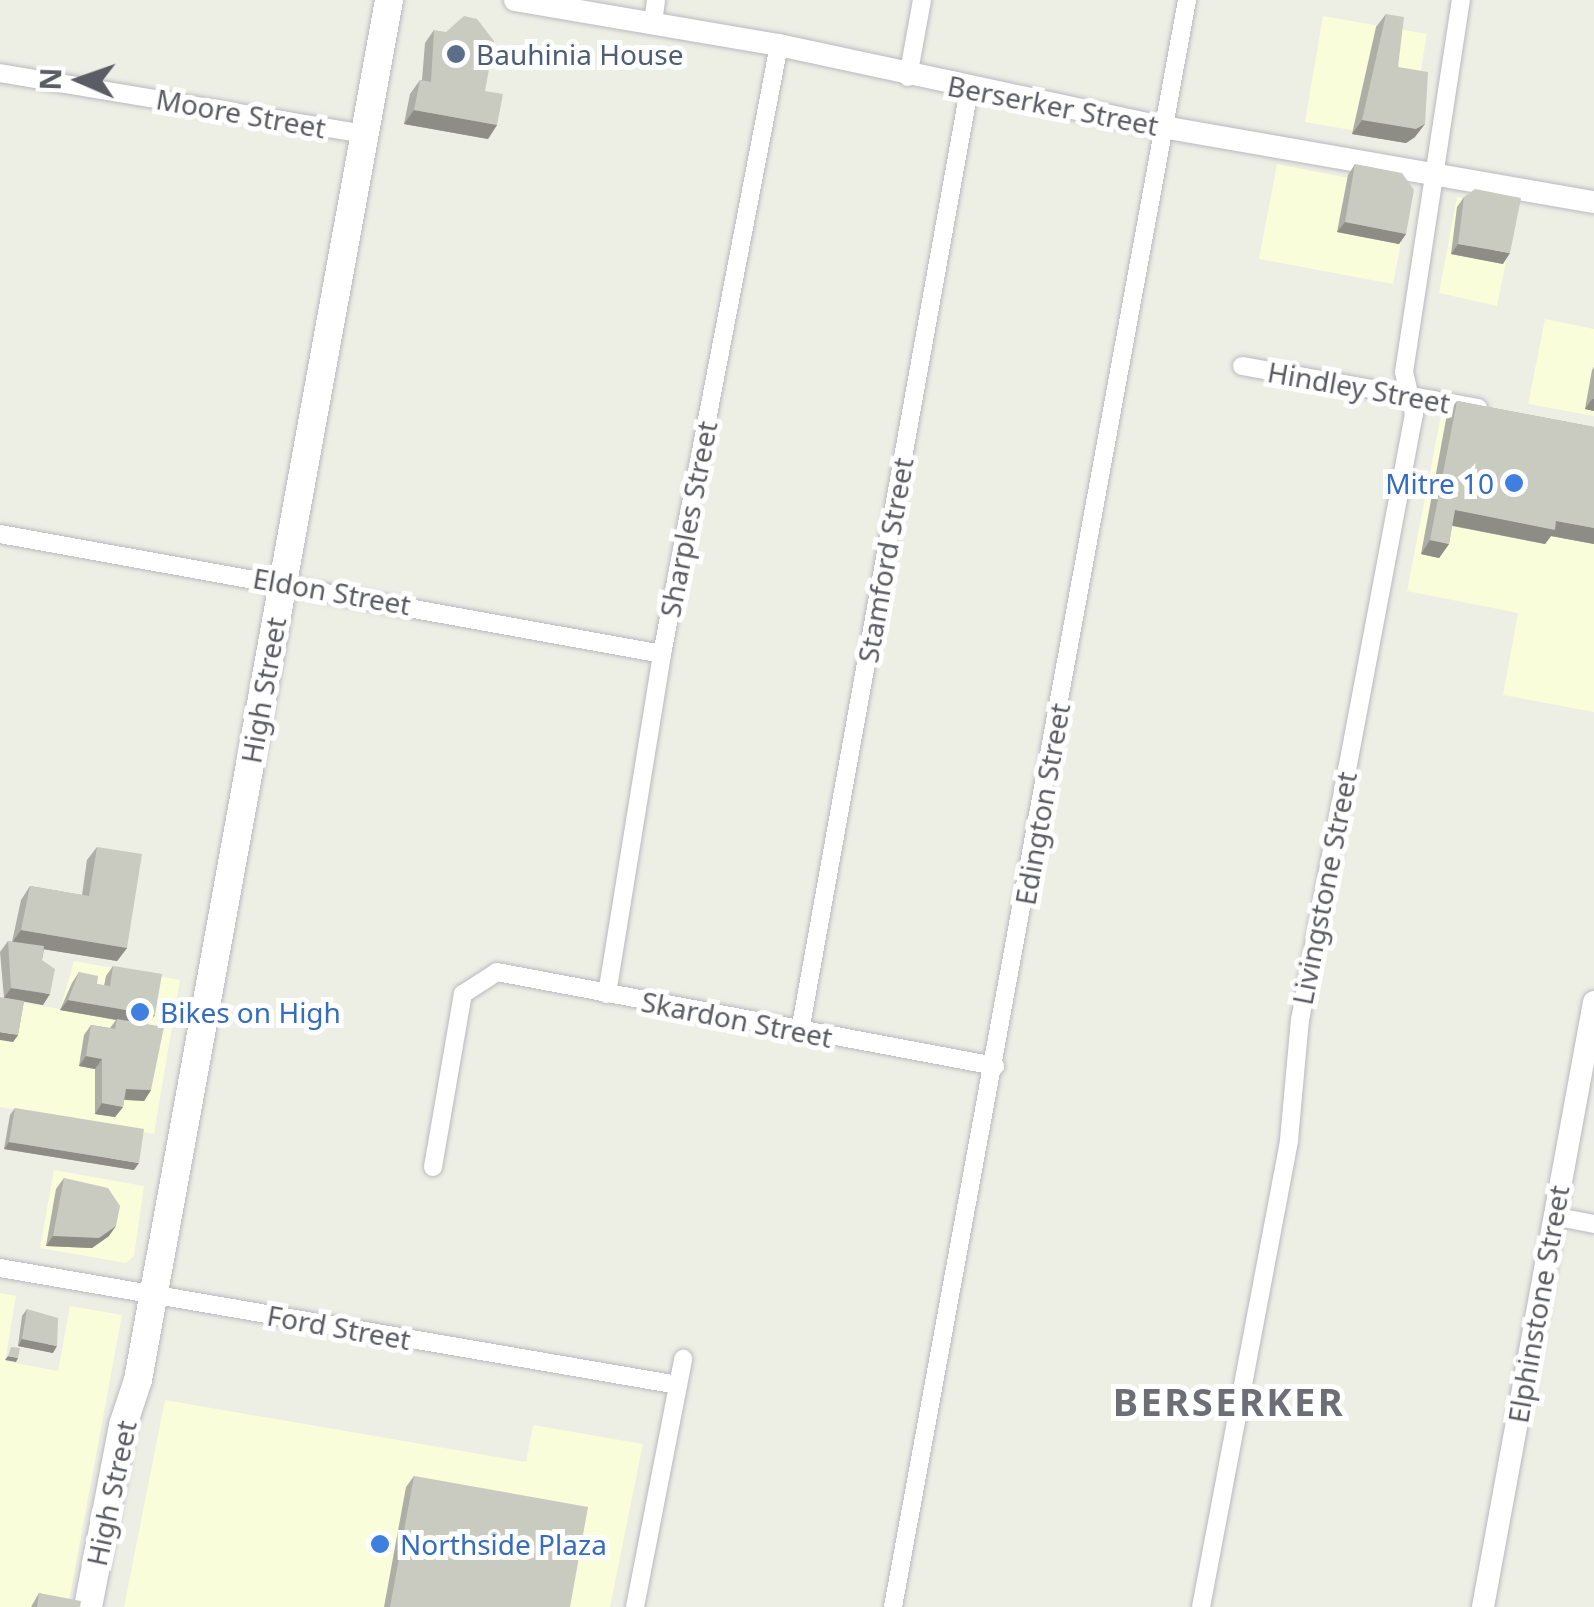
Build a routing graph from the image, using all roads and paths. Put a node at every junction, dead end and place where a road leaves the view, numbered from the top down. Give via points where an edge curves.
1 (388, 0) edge
2 (515, 0) edge
3 (922, 0) edge
4 (1187, 0) edge
5 (1461, 0) edge
6 (654, 11) edge
7 (779, 45) junction
8 (0, 73) edge
9 (908, 77) junction
10 (969, 90) junction
11 (1163, 127) junction
12 (364, 134) junction
13 (1435, 171) junction
14 (1594, 202) edge
15 (1242, 366) dead end
16 (1410, 396) junction
17 (1502, 413) edge
18 (0, 534) edge
19 (282, 581) junction
20 (662, 654) junction
21 (607, 994) junction
22 (1594, 1002) edge
23 (800, 1031) junction
24 (995, 1066) junction
25 (433, 1167) dead end
26 (1553, 1216) junction
27 (1594, 1224) edge
28 (0, 1268) edge
29 (152, 1294) junction
30 (684, 1359) dead end
31 (138, 1380) junction
32 (678, 1385) junction
33 (88, 1607) edge
34 (104, 1607) edge
35 (635, 1607) edge
36 (892, 1607) edge
37 (1201, 1607) edge
38 (1483, 1607) edge

1 - 12 main road, High Street
2 - 6 street, Berserker Street
3 - 9 street
4 - 11 street, Edington Street
5 - 13 street, Livingstone Street
6 - 7 street, Berserker Street
7 - 9 street, Berserker Street
7 - 20 street, Sharples Street
8 - 12 street, Moore Street
9 - 10 street, Berserker Street
10 - 11 street, Berserker Street
10 - 23 street, Stamford Street
11 - 13 street, Berserker Street
11 - 24 street, Edington Street
12 - 19 main road, High Street
13 - 14 street, Berserker Street
13 - 16 street, Livingstone Street via 1404,372
15 - 16 street, Hindley Street
16 - 17 street, Hindley Street
16 - 37 street, Livingstone Street via 1414,414 1300,1020 1288,1140
18 - 19 street, Eldon Street
19 - 20 street, Eldon Street
19 - 29 main road, High Street
20 - 21 street, Sharples Street
21 - 23 street, Skardon Street
21 - 25 street, Skardon Street via 497,972 463,994
22 - 26 street, Elphinstone Street
23 - 24 street, Skardon Street
24 - 36 street, Edington Street
26 - 27 street
26 - 38 street, Elphinstone Street
28 - 29 street, Ford Street
29 - 31 main road, High Street
29 - 32 street, Ford Street
30 - 32 street
31 - 33 main road, High Street
31 - 34 main road, High Street via 137,1430
32 - 35 street

